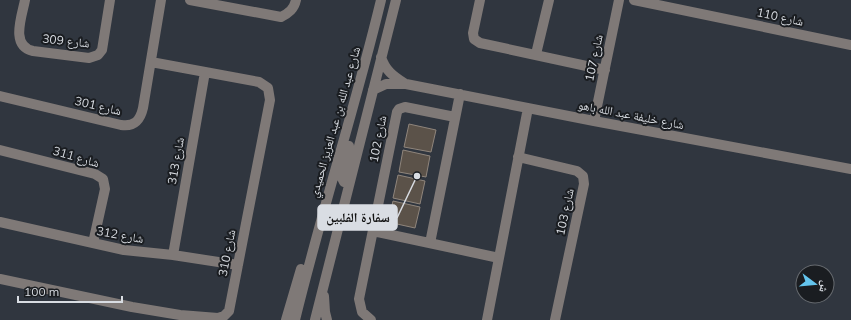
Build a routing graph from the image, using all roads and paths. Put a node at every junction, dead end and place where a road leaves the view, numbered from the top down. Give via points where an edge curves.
1 (25, 0) edge
2 (110, 0) edge
3 (161, 0) edge
4 (190, 0) edge
5 (296, 0) edge
6 (381, 0) edge
7 (396, 0) edge
8 (480, 0) edge
9 (549, 0) edge
10 (619, 0) edge
11 (634, 0) edge
12 (213, 2) edge
13 (851, 45) edge
14 (536, 54) junction
15 (381, 57) junction
16 (151, 62) junction
17 (605, 70) junction
18 (205, 72) junction
19 (406, 84) junction
20 (359, 89) junction
21 (373, 90) junction
22 (460, 94) junction
23 (0, 96) edge
24 (528, 108) junction
25 (455, 117) junction
26 (594, 121) junction
27 (0, 150) edge
28 (518, 157) junction
29 (851, 169) edge
30 (349, 183) junction
31 (0, 222) edge
32 (320, 223) junction
33 (373, 231) junction
34 (93, 243) junction
35 (430, 243) junction
36 (173, 255) junction
37 (499, 258) junction
38 (238, 265) junction
39 (0, 280) edge
40 (324, 282) junction
41 (286, 320) edge
42 (295, 320) edge
43 (315, 320) edge
44 (328, 320) edge
45 (371, 320) edge
46 (487, 320) edge
47 (555, 320) edge

1 - 2 street, شارع 309 via 19,36 25,47 89,58 98,55 102,50
3 - 16 street, شارع 301
4 - 12 street
5 - 12 street via 290,12 281,17
6 - 20 street, شارع عبد الله بن عبد العزيز الحميدي
7 - 15 street
8 - 14 street via 474,39 480,43
9 - 14 street
10 - 17 street, شارع 107
11 - 13 street, شارع 110
14 - 17 street
15 - 19 street, شارع خليفة عبد الله باهو via 390,74
15 - 21 street
16 - 18 street, شارع 310
16 - 23 street, شارع 301 via 142,115 137,122 129,126
17 - 26 street, شارع 107
18 - 36 street, شارع 313
18 - 38 street, شارع 310 via 260,82 268,88 270,100
19 - 21 street, شارع خليفة عبد الله باهو via 386,84
19 - 22 street, شارع خليفة عبد الله باهو
20 - 30 street via 355,120 342,176 344,182
20 - 32 street, شارع عبد الله بن عبد العزيز الحميدي
21 - 30 street
22 - 24 street, شارع خليفة عبد الله باهو
22 - 25 street
24 - 26 street, شارع خليفة عبد الله باهو
24 - 28 street
25 - 33 street, شارع 102 via 405,107 399,109
25 - 35 street
26 - 29 street, شارع خليفة عبد الله باهو
27 - 34 street, شارع 311 via 95,174 103,179 105,189
28 - 37 street
28 - 47 street, شارع 103 via 578,171 583,176 584,184
30 - 40 street
31 - 34 street, شارع 312
32 - 41 street via 307,250
32 - 42 street, شارع عبد الله بن عبد العزيز الحميدي
33 - 35 street
33 - 45 street, شارع 102 via 359,299 362,312
34 - 36 street, شارع 312 via 124,250
35 - 37 street
36 - 38 street, شارع 312
37 - 46 street
38 - 39 street, شارع 310 via 230,308 227,314 218,318 132,307
40 - 43 street
40 - 44 street via 324,304

